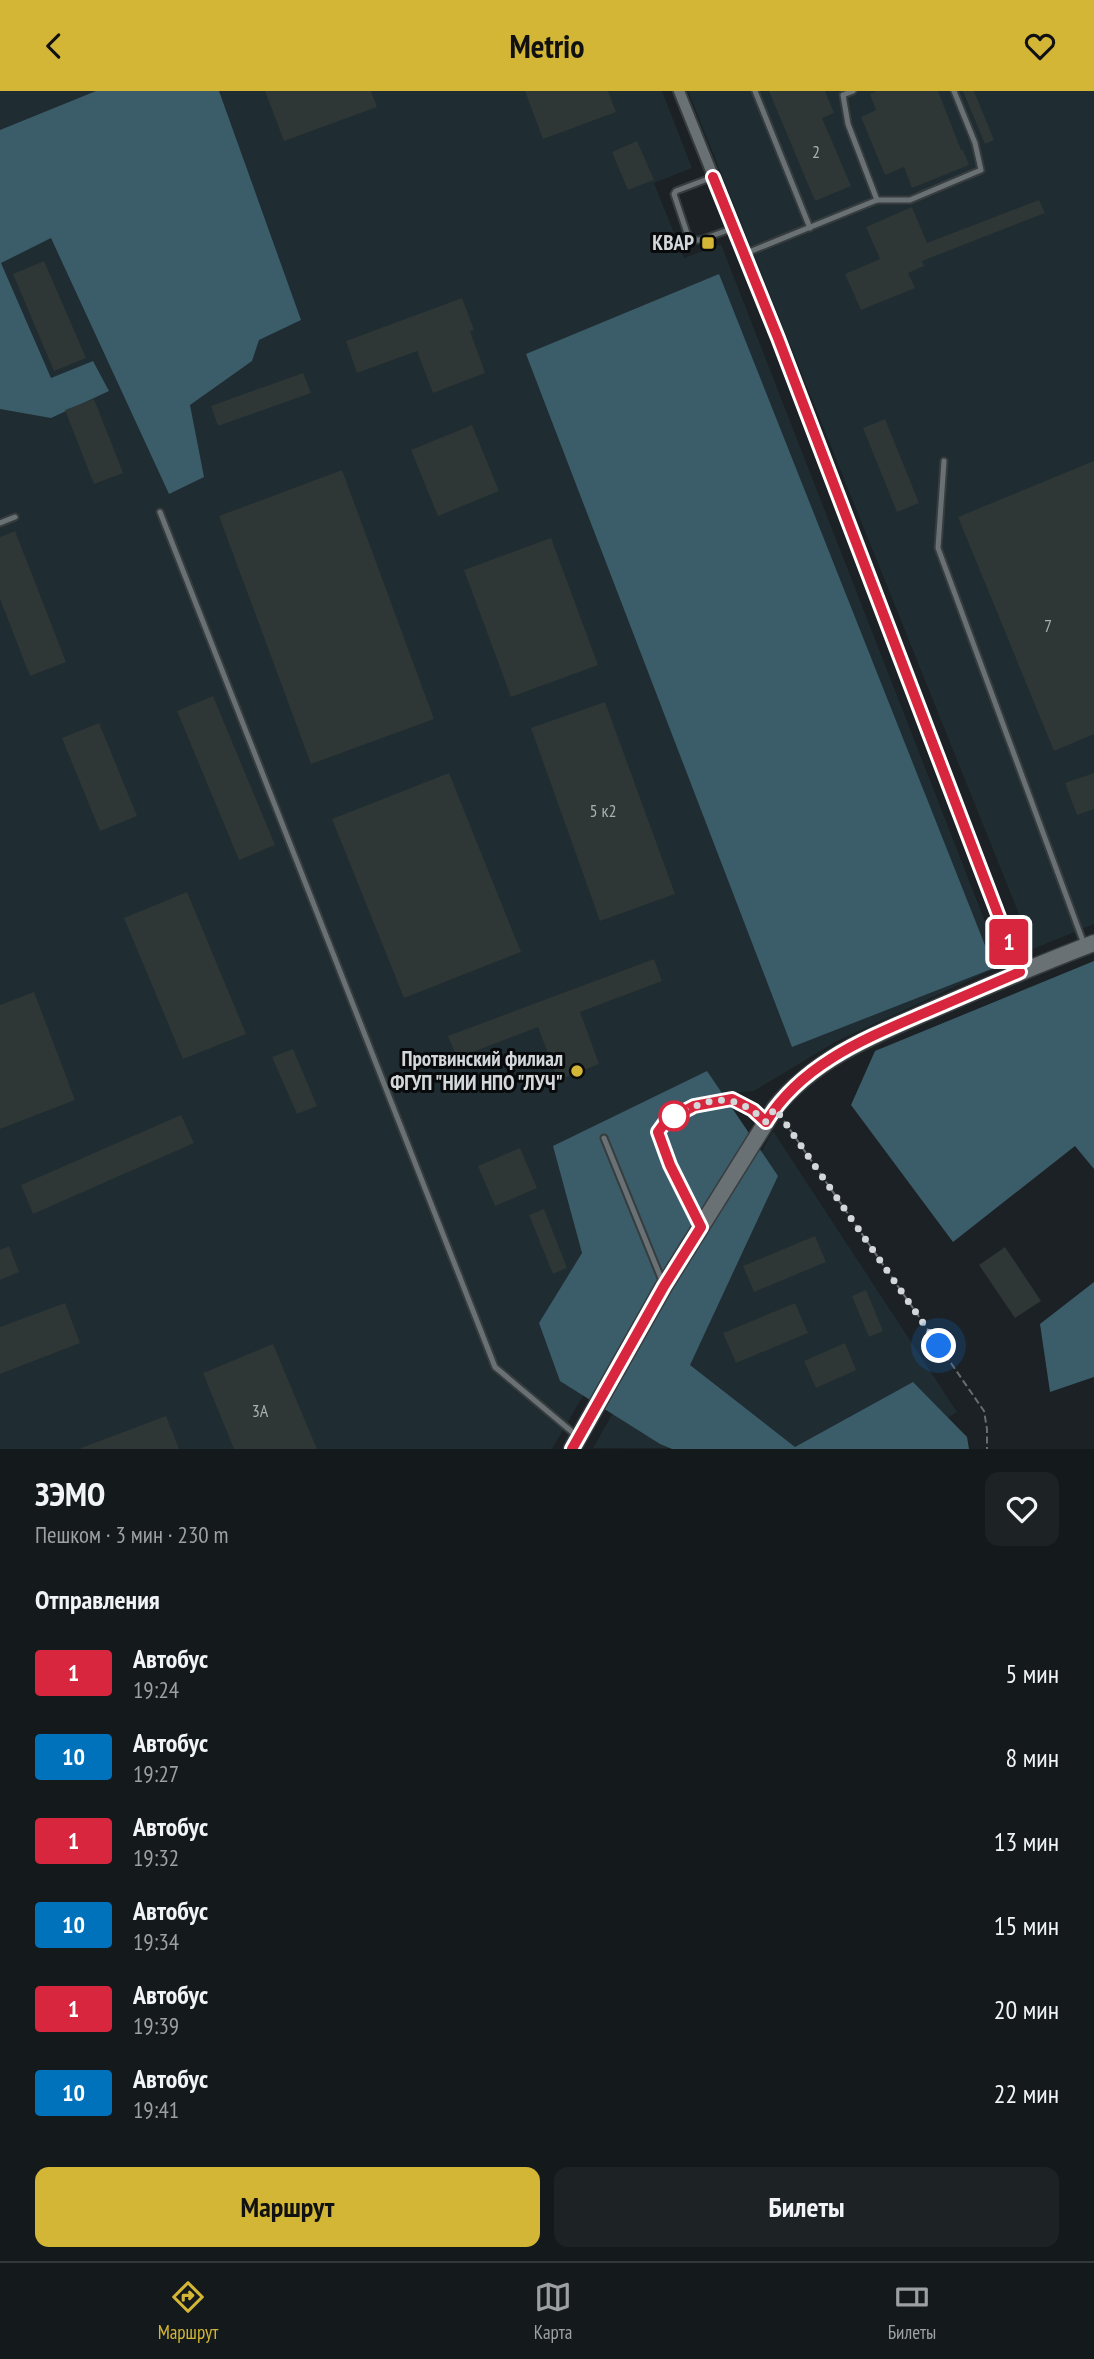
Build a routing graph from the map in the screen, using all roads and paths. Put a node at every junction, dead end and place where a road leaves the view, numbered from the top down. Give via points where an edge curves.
1 (679, 91) edge
2 (755, 91) edge
3 (853, 91) edge
4 (954, 91) edge
5 (843, 93) edge
6 (713, 177) junction
7 (877, 200) junction
8 (810, 227) junction
9 (734, 229) junction
10 (744, 254) junction
11 (944, 461) dead end
12 (160, 512) dead end
13 (15, 517) dead end
14 (0, 523) edge
15 (1090, 945) edge
16 (1020, 972) junction
17 (775, 1108) junction
18 (766, 1122) junction
19 (604, 1138) dead end
20 (701, 1227) junction
21 (664, 1286) junction
22 (576, 1444) edge
23 (987, 1449) edge

1 - 6 street
2 - 8 lane
3 - 5 lane
4 - 7 lane via 981,170 910,199
5 - 7 lane via 848,124
6 - 9 street
6 - 9 lane via 674,194 687,233 700,240
7 - 8 lane
8 - 10 lane
9 - 10 street
10 - 16 street
11 - 15 lane via 938,548
12 - 22 lane via 495,1367
13 - 14 lane
15 - 16 street
16 - 17 street via 854,1044 814,1069
17 - 18 street
17 - 23 path via 984,1412
18 - 20 street
18 - 20 lane via 732,1099 694,1106 666,1121 658,1132
19 - 21 lane
20 - 21 street
21 - 22 street

